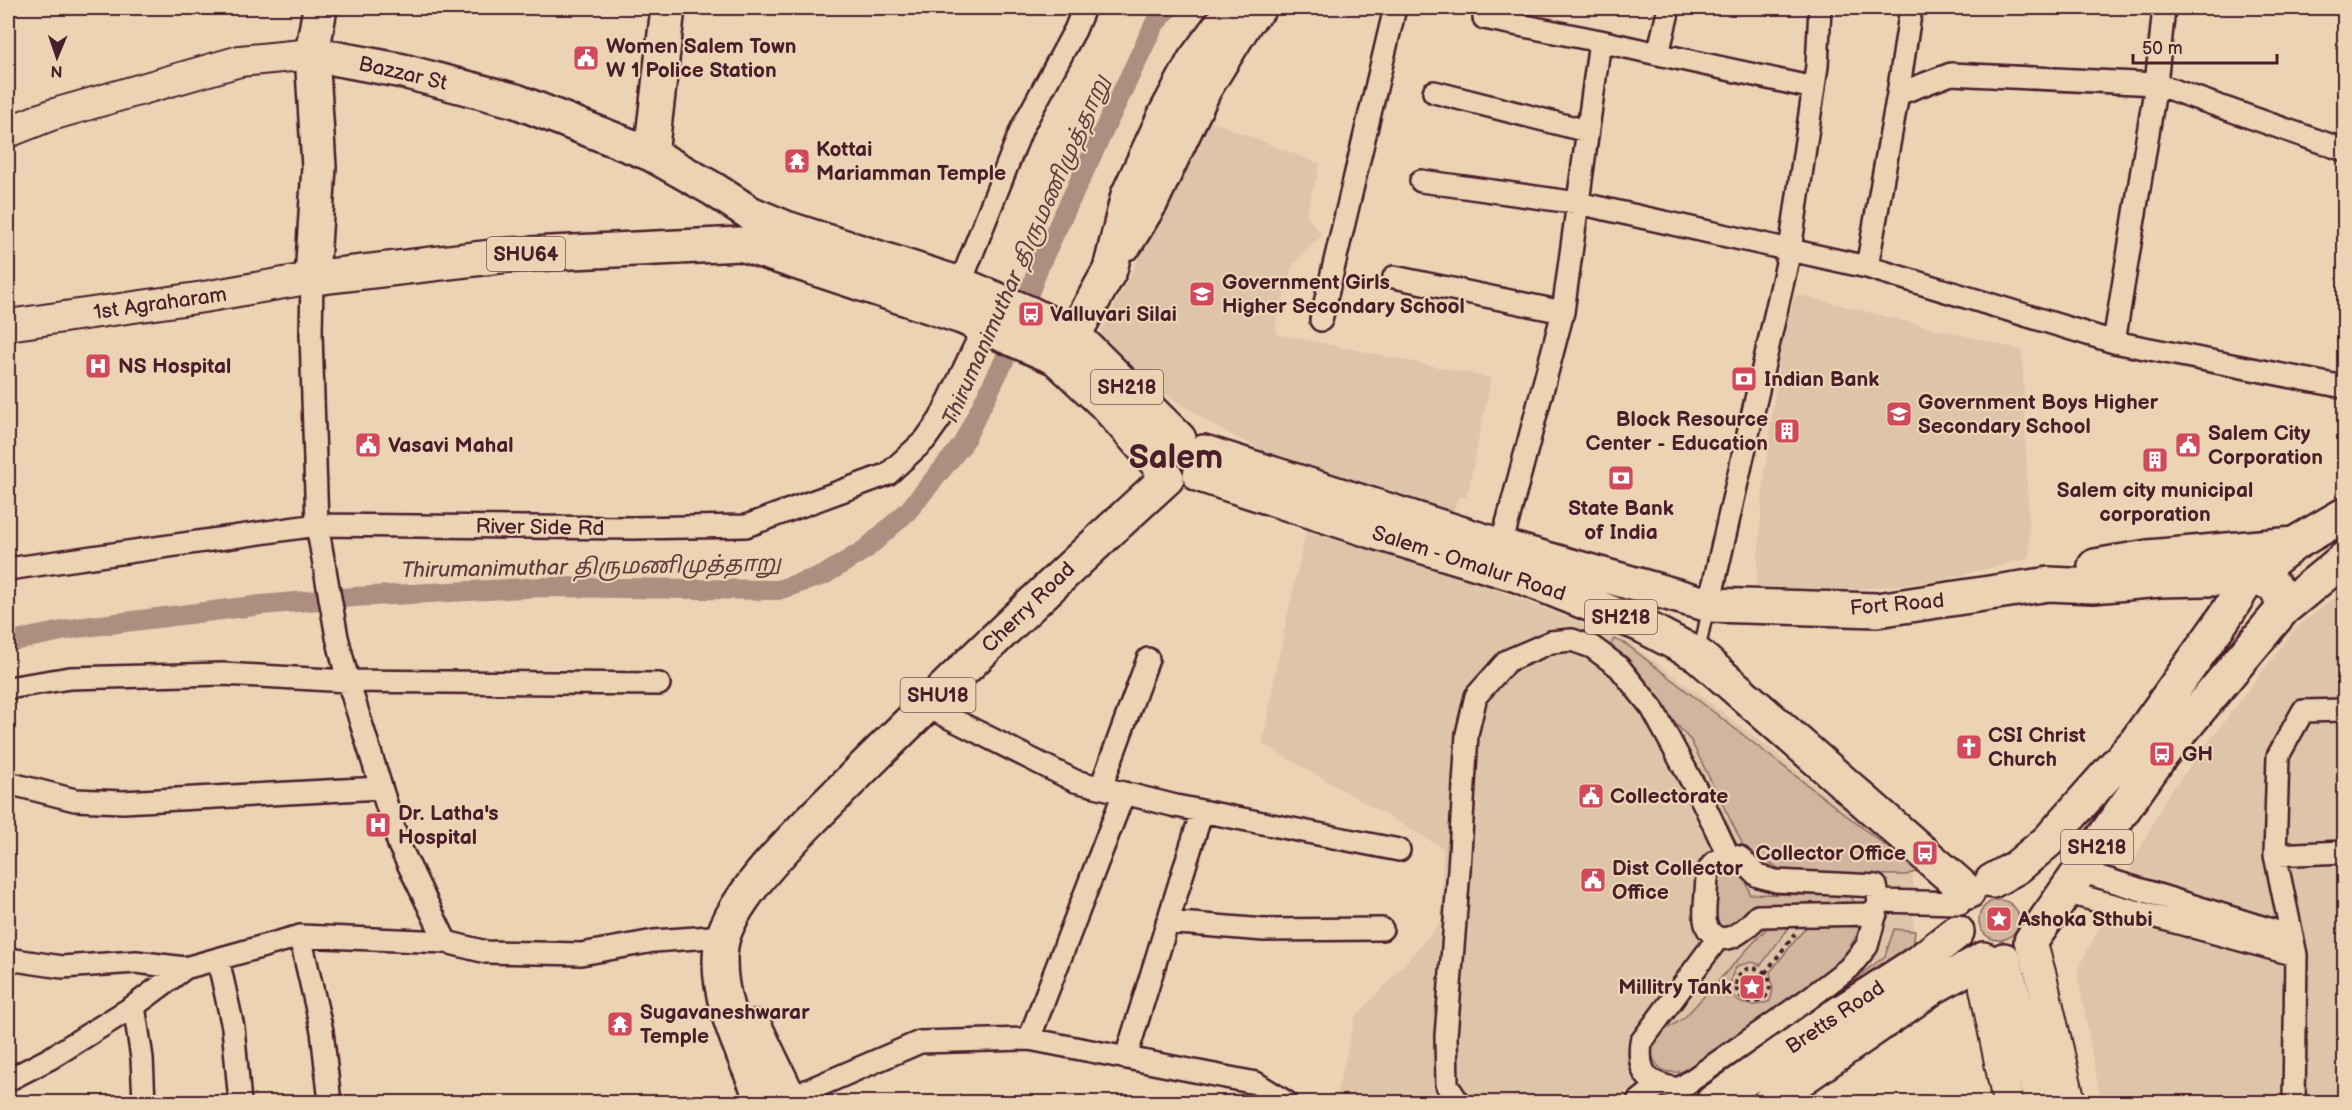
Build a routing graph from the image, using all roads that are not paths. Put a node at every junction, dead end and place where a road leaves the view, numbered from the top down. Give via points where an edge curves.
1 (320, 8) edge
2 (668, 8) edge
3 (1084, 8) edge
4 (1233, 8) edge
5 (1259, 8) edge
6 (1394, 8) edge
7 (1486, 8) edge
8 (1669, 8) edge
9 (1820, 8) edge
10 (1911, 8) edge
11 (2164, 8) edge
12 (1600, 41) junction
13 (312, 54) junction
14 (1658, 54) junction
15 (2156, 84) junction
16 (1814, 88) junction
17 (1434, 92) dead end
18 (1898, 94) junction
19 (1587, 131) junction
20 (8, 132) edge
21 (2344, 150) edge
22 (651, 154) junction
23 (1420, 181) dead end
24 (1140, 199) junction
25 (1578, 202) junction
26 (750, 213) junction
27 (741, 244) junction
28 (1790, 250) junction
29 (1867, 267) junction
30 (1394, 277) dead end
31 (312, 278) junction
32 (970, 304) junction
33 (1563, 312) junction
34 (1321, 320) dead end
35 (8, 325) edge
36 (2114, 342) junction
37 (1068, 356) junction
38 (2344, 387) edge
39 (1194, 456) junction
40 (1163, 472) junction
41 (2344, 515) edge
42 (317, 525) junction
43 (2294, 544) junction
44 (1501, 546) junction
45 (2344, 559) edge
46 (8, 569) edge
47 (2249, 578) junction
48 (2049, 584) junction
49 (1709, 605) junction
50 (2283, 609) junction
51 (1698, 655) junction
52 (1148, 659) dead end
53 (348, 681) junction
54 (659, 684) dead end
55 (8, 688) edge
56 (926, 705) junction
57 (2344, 710) edge
58 (2162, 754) junction
59 (8, 783) edge
60 (1101, 787) junction
61 (380, 788) junction
62 (1124, 793) junction
63 (1202, 811) junction
64 (1399, 850) dead end
65 (2344, 852) edge
66 (1728, 855) junction
67 (2275, 855) junction
68 (2072, 881) junction
69 (2031, 901) junction
70 (1969, 902) junction
71 (1877, 907) junction
72 (1167, 922) junction
73 (1382, 929) dead end
74 (725, 932) junction
75 (300, 936) junction
76 (1718, 938) junction
77 (2031, 941) junction
78 (446, 942) junction
79 (2293, 945) junction
80 (8, 959) edge
81 (218, 959) junction
82 (185, 969) junction
83 (2010, 969) junction
84 (134, 1006) junction
85 (1029, 1039) junction
86 (1126, 1057) junction
87 (8, 1080) edge
88 (1658, 1086) junction
89 (144, 1102) edge
90 (240, 1102) edge
91 (330, 1102) edge
92 (781, 1102) edge
93 (1286, 1102) edge
94 (1458, 1102) edge
95 (1638, 1102) edge
96 (1713, 1102) edge
97 (1770, 1102) edge
98 (2008, 1102) edge
99 (2041, 1102) edge
100 (2070, 1102) edge
101 (2294, 1102) edge

1 - 13 main road
2 - 22 main road
3 - 32 street, River Side Rd via 1022,128
4 - 24 main road via 1194,61 1166,113
5 - 24 main road via 1247,20
6 - 34 street
7 - 12 street via 1484,18
8 - 14 street
9 - 16 street
10 - 18 street
11 - 15 street
12 - 14 street
12 - 19 street
13 - 20 main road, Bazzar St via 240,61
13 - 22 main road, Bazzar St via 403,71 516,101
13 - 31 main road via 319,167
14 - 16 street
15 - 18 street via 1951,74
15 - 21 street
15 - 36 street
16 - 28 street
17 - 19 street
18 - 29 street
19 - 25 street
22 - 26 main road, Bazzar St
23 - 25 street
24 - 37 main road
25 - 28 street
25 - 33 street
26 - 27 main road
26 - 32 main road, Bazzar St
27 - 31 main road, SHU64 via 510,255
27 - 32 main road
28 - 29 street
28 - 49 street
29 - 36 street
30 - 33 street
31 - 35 main road, 1st Agraharam
31 - 42 street via 310,334
32 - 37 main road via 1031,314
32 - 42 street, River Side Rd via 940,419 925,440 888,474 746,526
33 - 44 street
36 - 38 street
37 - 39 main road, Salem - Omalur Road / SH218
37 - 40 main road
39 - 40 main road via 1195,480 1180,484
39 - 44 main road, Salem - Omalur Road / SH218
39 - 51 main road, Salem - Omalur Road / SH218 via 1378,533 1517,575 1639,624
40 - 56 main road, Cherry Road / SHU18
41 - 43 main road, Fort Road
42 - 46 street, River Side Rd
42 - 53 street
43 - 47 main road
43 - 48 main road, Fort Road via 2148,557 2093,566
44 - 49 main road, Salem - Omalur Road / SH218
45 - 50 main road
47 - 48 main road, Fort Road via 2093,586
47 - 50 main road via 2271,583 2279,592
47 - 70 main road, Bretts Road via 2136,742 2048,841
48 - 49 main road, Fort Road via 1877,610
49 - 51 lane
50 - 58 main road, SH218
51 - 70 main road, Salem - Omalur Road / SH218
52 - 60 street
53 - 54 street
53 - 55 street via 223,674 142,675 70,678
53 - 61 street
56 - 60 street via 1075,781
56 - 74 main road, Cherry Road / SHU18 via 770,863
57 - 67 street via 2303,711 2278,756
58 - 68 main road, SH218
58 - 69 main road, SH218 via 2097,813
59 - 61 street via 75,800 123,802
60 - 62 street
61 - 78 street via 399,845
62 - 63 street
62 - 85 street
63 - 64 street
63 - 72 street
65 - 67 street
66 - 71 street via 1739,857 1758,876 1776,881 1876,886
66 - 76 street via 1713,863 1707,872 1705,917 1708,929
66 - 94 street via 1652,708 1618,667 1592,647 1572,640 1551,642 1507,661 1476,696 1467,734 1446,1036 1447,1084
67 - 79 street
68 - 77 main road, SH218
68 - 79 street
69 - 70 main road, SH218 via 2024,892 2003,882
69 - 77 main road via 2035,921
70 - 71 street
70 - 83 main road, SH218 via 1967,949
70 - 96 main road, Bretts Road via 1920,961
71 - 76 street via 1758,916 1745,930 1730,938
71 - 88 street via 1868,946 1849,968 1679,1089
72 - 73 street via 1264,930
72 - 86 street
74 - 78 street via 581,954 486,952
74 - 92 main road via 739,986
75 - 78 street
75 - 81 street
75 - 91 street via 322,1031
76 - 88 street via 1641,1042 1639,1060
77 - 83 main road, SH218 via 2015,956
79 - 101 street
80 - 82 street via 62,967 136,962
81 - 82 street
81 - 90 street via 233,1027
82 - 84 street
83 - 97 main road via 1935,986
83 - 98 main road via 1985,988
83 - 99 main road
83 - 100 main road
84 - 87 street
84 - 89 street
85 - 86 street
85 - 92 street via 920,1042
86 - 93 street via 1256,1083
88 - 95 street

